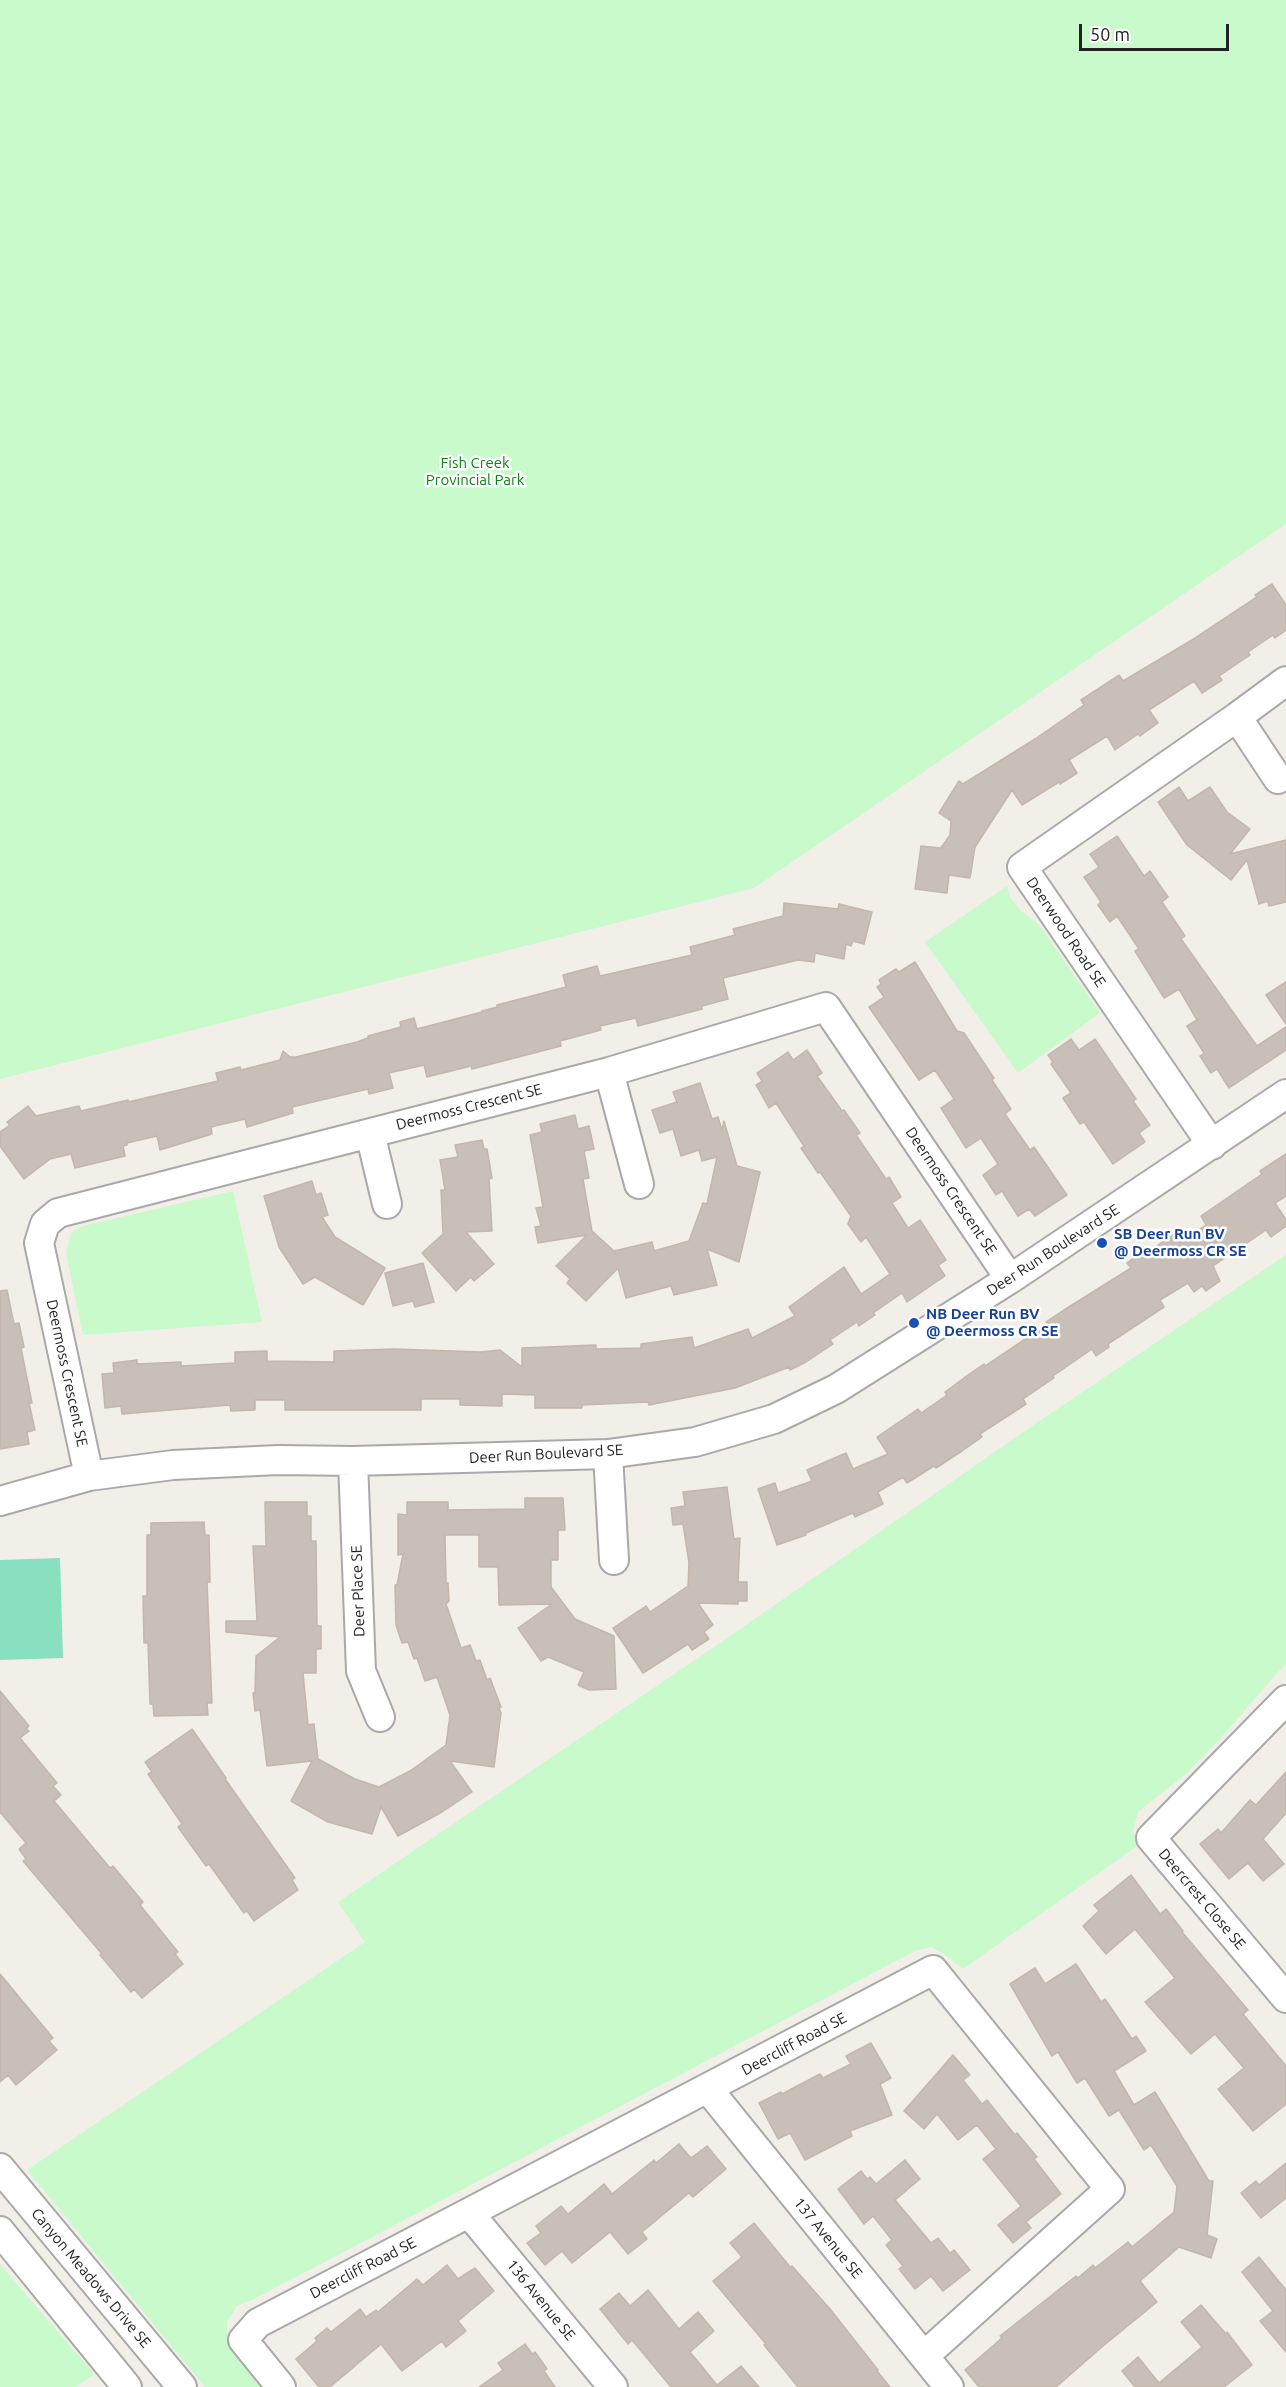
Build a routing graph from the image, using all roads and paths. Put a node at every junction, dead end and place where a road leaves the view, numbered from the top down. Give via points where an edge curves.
1 (1286, 681) edge
2 (1237, 717) junction
3 (1278, 779) dead end
4 (609, 1072) junction
5 (1286, 1094) edge
6 (370, 1133) junction
7 (1212, 1144) junction
8 (639, 1184) dead end
9 (387, 1204) dead end
10 (1010, 1279) junction
11 (608, 1454) junction
12 (353, 1461) junction
13 (89, 1476) junction
14 (0, 1501) edge
15 (614, 1560) dead end
16 (1286, 1700) edge
17 (380, 1717) dead end
18 (1286, 1998) edge
19 (708, 2089) junction
20 (0, 2168) edge
21 (469, 2213) junction
22 (0, 2231) edge
23 (924, 2356) junction
24 (127, 2387) edge
25 (182, 2387) edge
26 (281, 2387) edge
27 (613, 2387) edge
28 (949, 2387) edge

1 - 2 street, Deerwood Road SE
2 - 3 street
2 - 7 street, Deerwood Road SE via 1022,867
4 - 6 street, Deermoss Crescent SE
4 - 8 street
4 - 10 street, Deermoss Crescent SE via 826,1006
5 - 7 street, Deer Run Boulevard SE
6 - 9 street
6 - 13 street, Deermoss Crescent SE via 58,1213 45,1224 39,1243
7 - 10 street, Deer Run Boulevard SE
10 - 11 street, Deer Run Boulevard SE via 836,1389 774,1419 695,1442
11 - 12 street, Deer Run Boulevard SE
11 - 15 street
12 - 13 street, Deer Run Boulevard SE via 173,1465
12 - 17 street, Deer Place SE via 361,1671
13 - 14 street, Deer Run Boulevard SE
16 - 18 street, Deercrest Close SE via 1151,1838
19 - 21 street, Deercliff Road SE
19 - 23 street, 137 Avenue SE
19 - 23 street, Deercliff Road SE via 933,1970 1110,2189
20 - 25 street, Canyon Meadows Drive SE
21 - 26 street, Deercliff Road SE via 258,2323 243,2340
21 - 27 street, 136 Avenue SE
22 - 24 street
23 - 28 street, 137 Avenue SE

